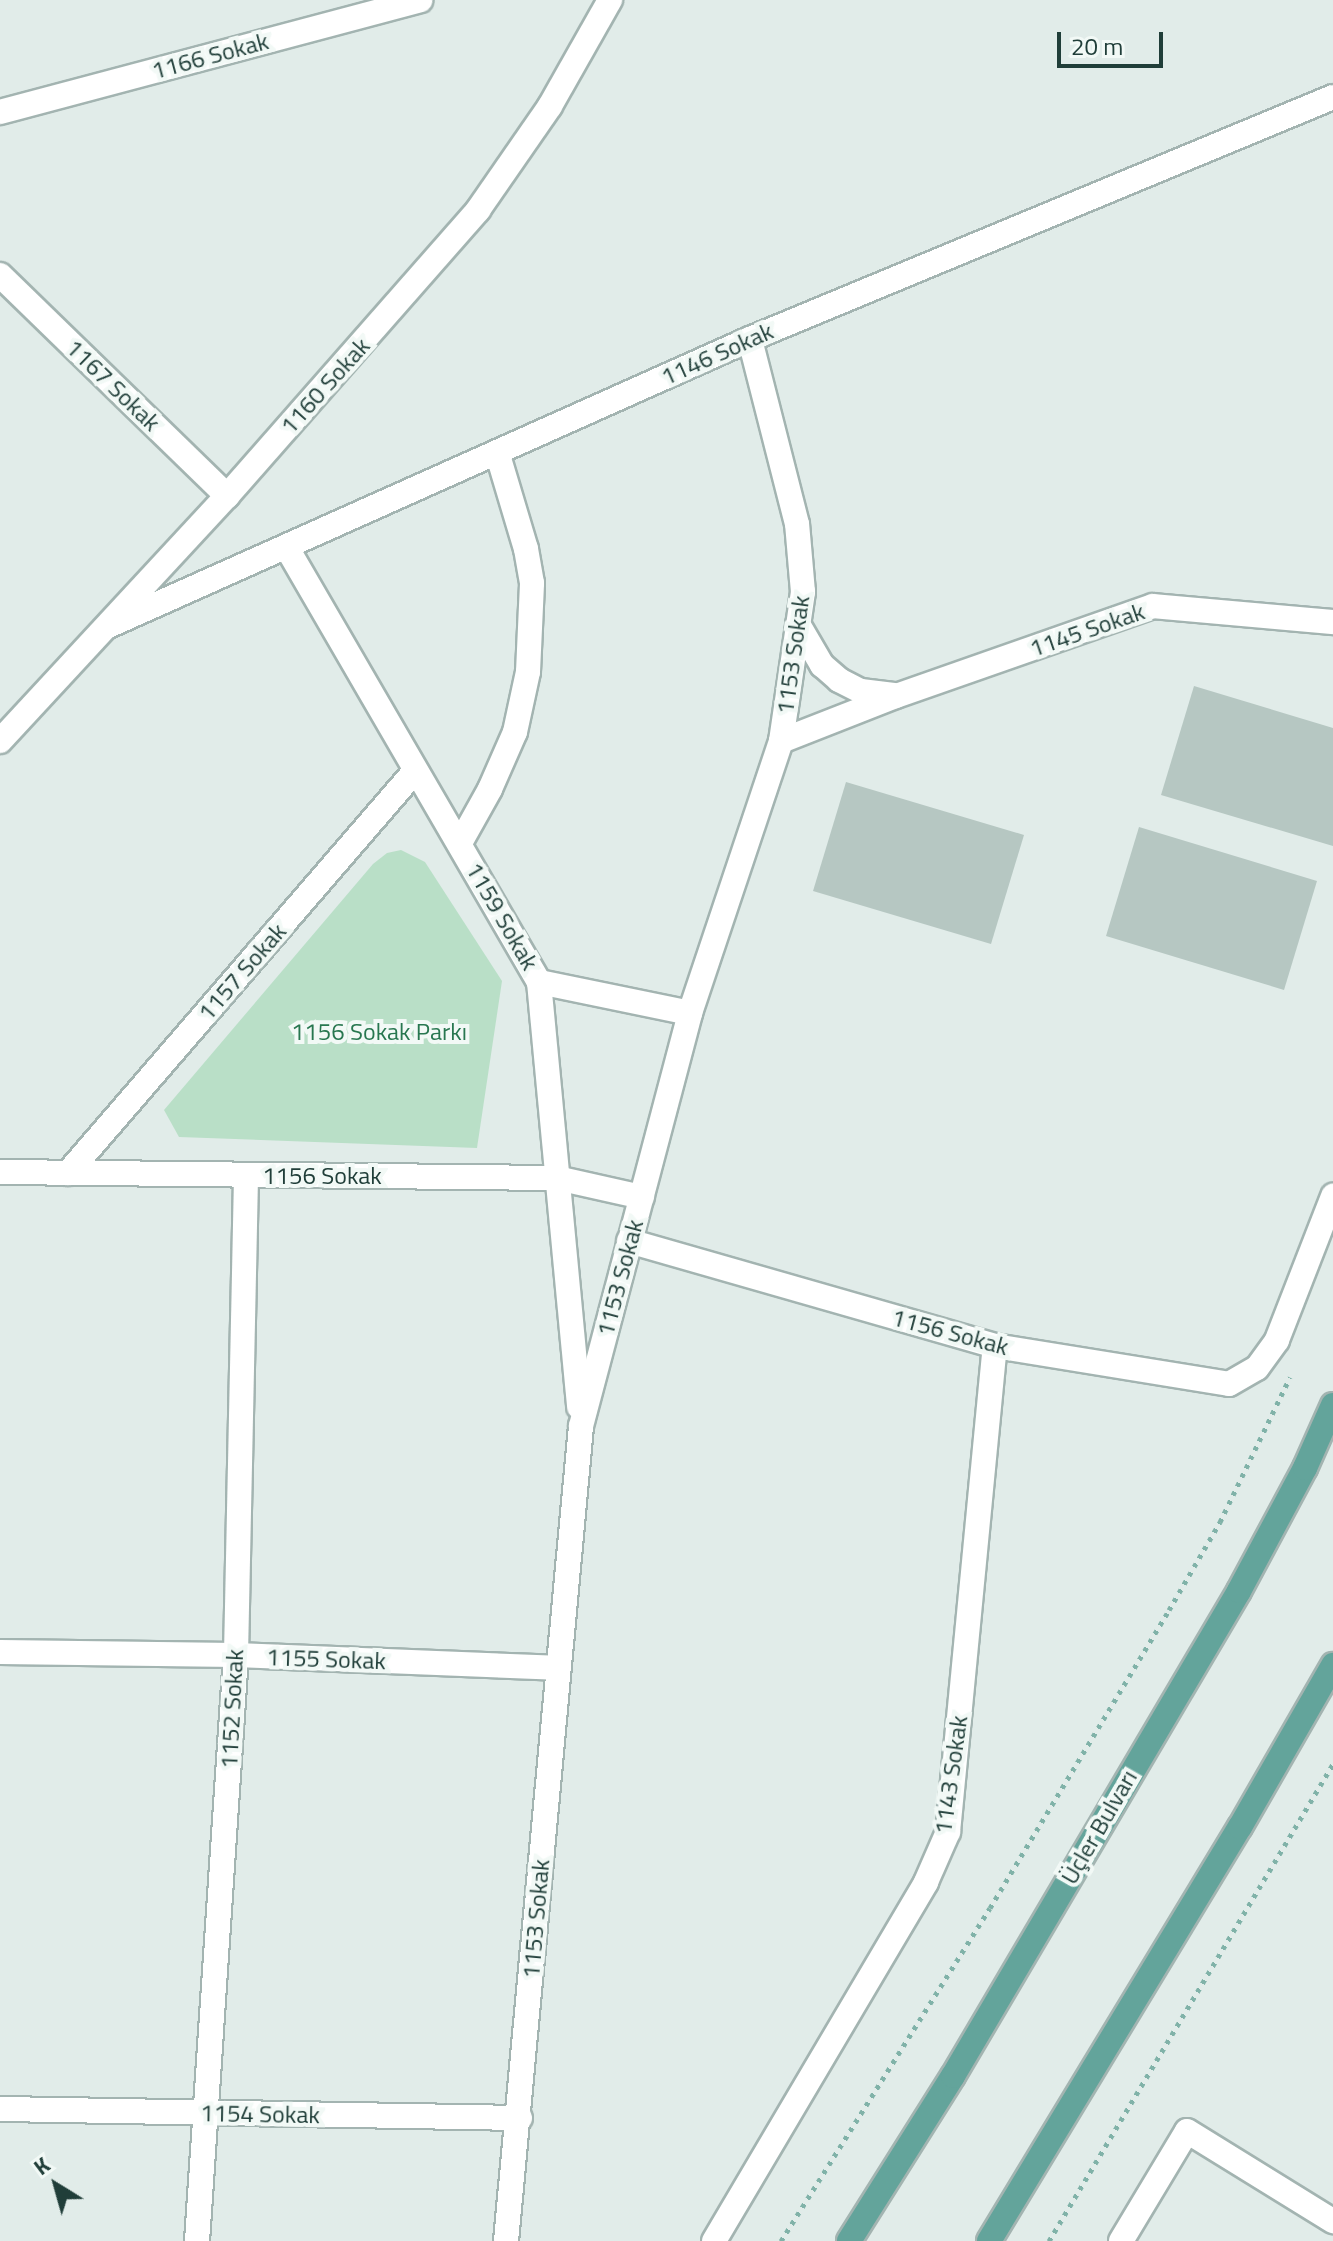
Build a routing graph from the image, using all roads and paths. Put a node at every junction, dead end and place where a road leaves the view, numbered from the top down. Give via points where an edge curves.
1 (420, 0) edge
2 (610, 0) edge
3 (1333, 97) edge
4 (0, 112) edge
5 (0, 275) edge
6 (750, 339) junction
7 (497, 452) junction
8 (227, 496) junction
9 (287, 548) junction
10 (1333, 622) edge
11 (798, 624) junction
12 (108, 626) junction
13 (896, 696) junction
14 (0, 741) edge
15 (781, 741) junction
16 (415, 771) junction
17 (460, 843) junction
18 (539, 982) junction
19 (690, 1013) junction
20 (0, 1172) edge
21 (68, 1173) junction
22 (246, 1176) junction
23 (557, 1178) junction
24 (1333, 1196) edge
25 (642, 1197) junction
26 (629, 1241) junction
27 (995, 1346) junction
28 (1293, 1372) dead end
29 (1333, 1405) edge
30 (581, 1426) junction
31 (0, 1652) edge
32 (236, 1655) junction
33 (1333, 1665) edge
34 (556, 1668) junction
35 (1333, 1764) edge
36 (0, 2109) edge
37 (206, 2113) junction
38 (520, 2118) junction
39 (1333, 2221) edge
40 (851, 2235) edge
41 (197, 2241) edge
42 (506, 2241) edge
43 (714, 2241) edge
44 (781, 2241) edge
45 (989, 2241) edge
46 (1049, 2241) edge
47 (1121, 2241) edge

1 - 4 street, 1166 Sokak
2 - 8 street, 1160 Sokak via 550,106 478,210
3 - 6 street, 1146 Sokak
5 - 8 street, 1167 Sokak
6 - 7 street, 1146 Sokak
6 - 11 street, 1153 Sokak via 797,524 803,592
7 - 9 street, 1146 Sokak
7 - 17 street via 532,583 530,659 515,732
8 - 12 street, 1160 Sokak
9 - 12 street, 1146 Sokak
9 - 16 street, 1159 Sokak
10 - 13 street, 1145 Sokak via 1153,606
11 - 13 street, 1145 Sokak via 822,665 839,680 861,691
11 - 15 street, 1153 Sokak
12 - 14 street, 1160 Sokak
13 - 15 street, 1145 Sokak
15 - 19 street, 1153 Sokak
16 - 17 street, 1159 Sokak
16 - 21 street, 1157 Sokak
17 - 18 street, 1159 Sokak
18 - 19 street
18 - 23 street, 1159 Sokak
19 - 25 street, 1153 Sokak
20 - 21 street, 1156 Sokak
21 - 22 street, 1156 Sokak
22 - 23 street, 1156 Sokak
22 - 32 street, 1152 Sokak
23 - 25 street, 1156 Sokak
23 - 30 street, 1159 Sokak
24 - 27 street, 1156 Sokak via 1277,1340 1257,1368 1229,1384
25 - 26 street, 1153 Sokak
26 - 27 street, 1156 Sokak
26 - 30 street, 1153 Sokak
27 - 43 street, 1143 Sokak via 948,1832 926,1882
28 - 44 path via 1220,1522 1169,1610
29 - 40 main road, Üçler Bulvarı via 1239,1591 953,2076
30 - 34 street, 1153 Sokak
31 - 32 street, 1155 Sokak
32 - 34 street, 1155 Sokak
32 - 37 street, 1152 Sokak
33 - 45 main road
34 - 38 street, 1153 Sokak
35 - 46 path
36 - 37 street, 1154 Sokak
37 - 38 street, 1154 Sokak
37 - 41 street, 1152 Sokak
38 - 42 street, 1153 Sokak
39 - 47 street via 1187,2131

